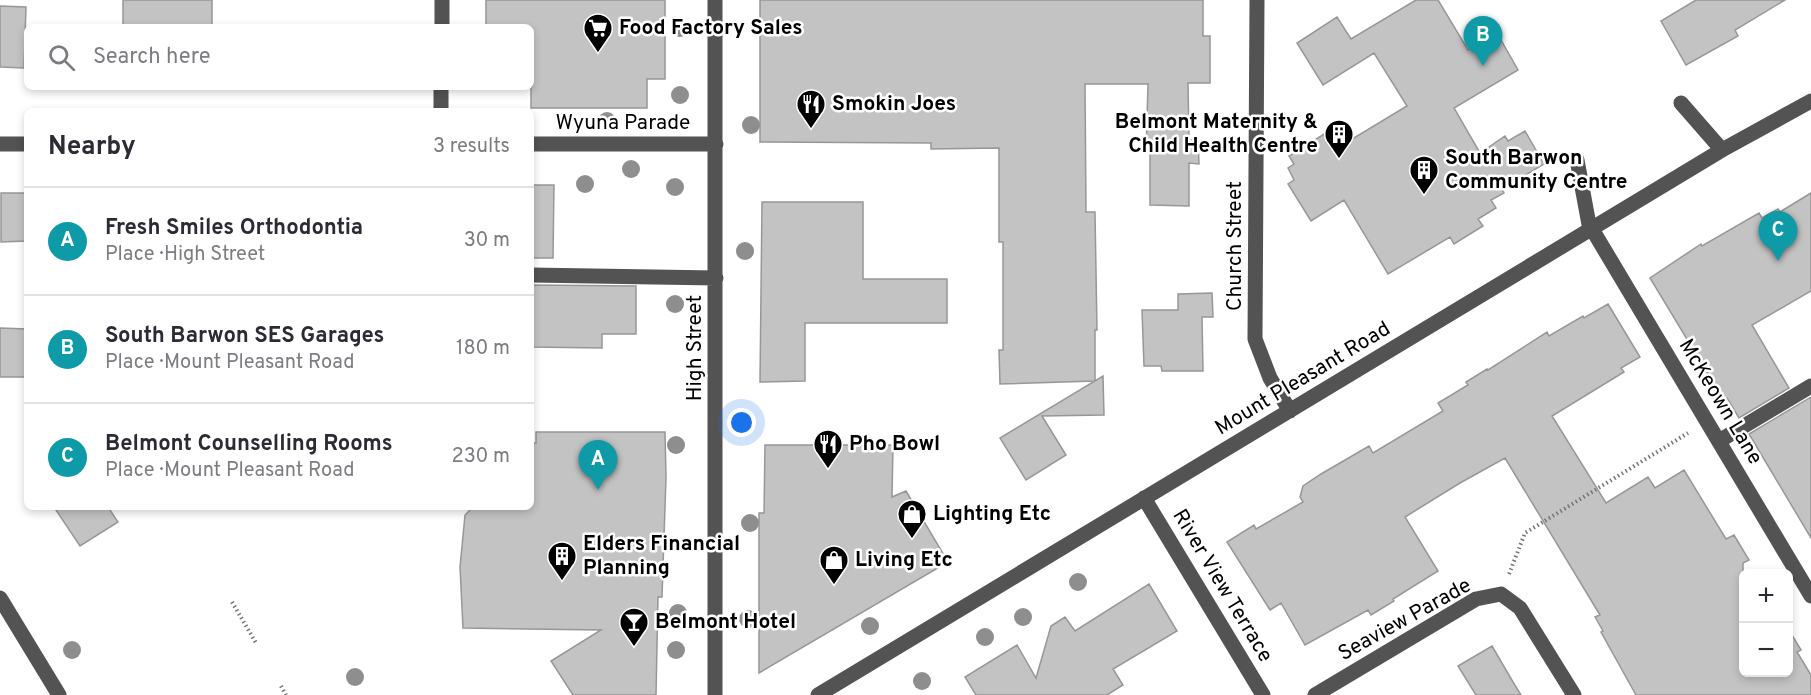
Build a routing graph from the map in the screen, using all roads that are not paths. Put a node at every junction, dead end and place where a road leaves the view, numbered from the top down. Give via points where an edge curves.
1 (442, 0) edge
2 (716, 0) edge
3 (1257, 0) edge
4 (442, 24) edge
5 (441, 90) edge
6 (1811, 101) edge
7 (1681, 103) dead end
8 (441, 108) edge
9 (0, 144) edge
10 (24, 144) edge
11 (534, 144) edge
12 (716, 144) junction
13 (1722, 150) junction
14 (1577, 160) dead end
15 (1591, 229) junction
16 (534, 275) edge
17 (716, 278) junction
18 (1811, 386) edge
19 (1290, 411) junction
20 (1719, 441) junction
21 (1144, 498) junction
22 (1811, 596) edge
23 (0, 598) edge
24 (59, 695) edge
25 (715, 695) edge
26 (818, 695) edge
27 (1263, 695) edge
28 (1315, 695) edge
29 (1574, 695) edge

1 - 4 street
2 - 12 street, High Street
3 - 19 street, Church Street via 1255,339 1270,378
5 - 8 street
6 - 13 street, Mount Pleasant Road
7 - 13 street
9 - 10 street
11 - 12 street, Wyuna Parade
12 - 17 street, High Street
13 - 15 street, Mount Pleasant Road
14 - 15 street
15 - 19 street, Mount Pleasant Road
15 - 20 street, McKeown Lane
16 - 17 street
17 - 25 street, High Street
18 - 20 street
19 - 21 street, Mount Pleasant Road
20 - 22 street, McKeown Lane
21 - 26 street, Mount Pleasant Road
21 - 27 street, River View Terrace
23 - 24 street
28 - 29 street, Seaview Parade via 1476,599 1501,594 1520,608

